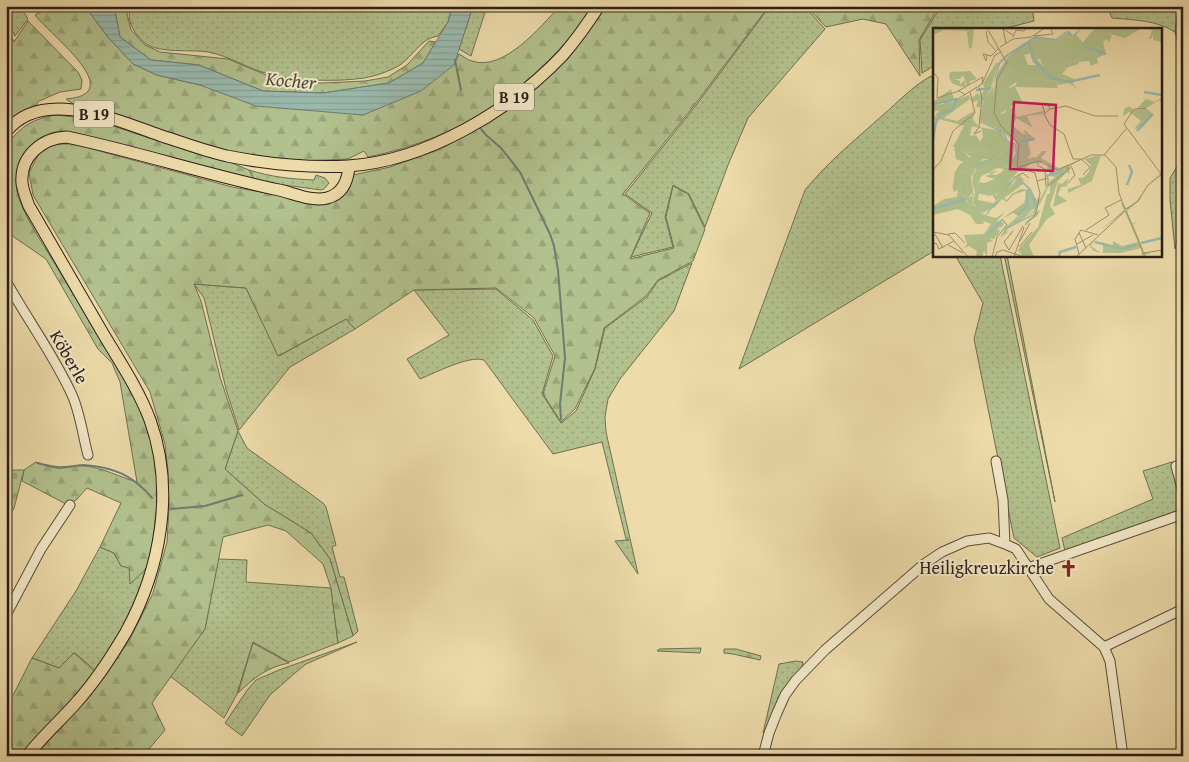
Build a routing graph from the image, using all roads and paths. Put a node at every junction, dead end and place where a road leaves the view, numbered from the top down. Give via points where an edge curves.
1 (599, 6) edge
2 (6, 132) edge
3 (349, 166) junction
4 (6, 281) edge
5 (88, 455) dead end
6 (996, 461) dead end
7 (1176, 466) dead end
8 (1183, 492) edge
9 (70, 506) dead end
10 (1183, 514) edge
11 (1005, 544) junction
12 (1028, 568) junction
13 (1183, 610) edge
14 (6, 615) edge
15 (1104, 647) junction
16 (27, 756) edge
17 (764, 756) edge
18 (1123, 756) edge

1 - 3 main road, B 19 via 564,54 496,111 429,146
2 - 3 main road, B 19 via 36,111 71,110 117,120 200,149 242,159 285,165
3 - 16 main road via 341,190 321,199 249,184 67,137 46,141 28,158 22,185 29,206 133,385 149,419 160,455 163,505 148,581 126,631 77,702
4 - 5 street, Köberle via 73,397
6 - 11 street via 1003,500
7 - 8 street
9 - 14 street via 41,549
10 - 12 street
11 - 12 street via 1016,549
11 - 17 street via 989,538 978,539 942,552 832,644 810,664 785,695 769,733
12 - 15 street via 1049,599
13 - 15 street
15 - 18 street via 1110,660

